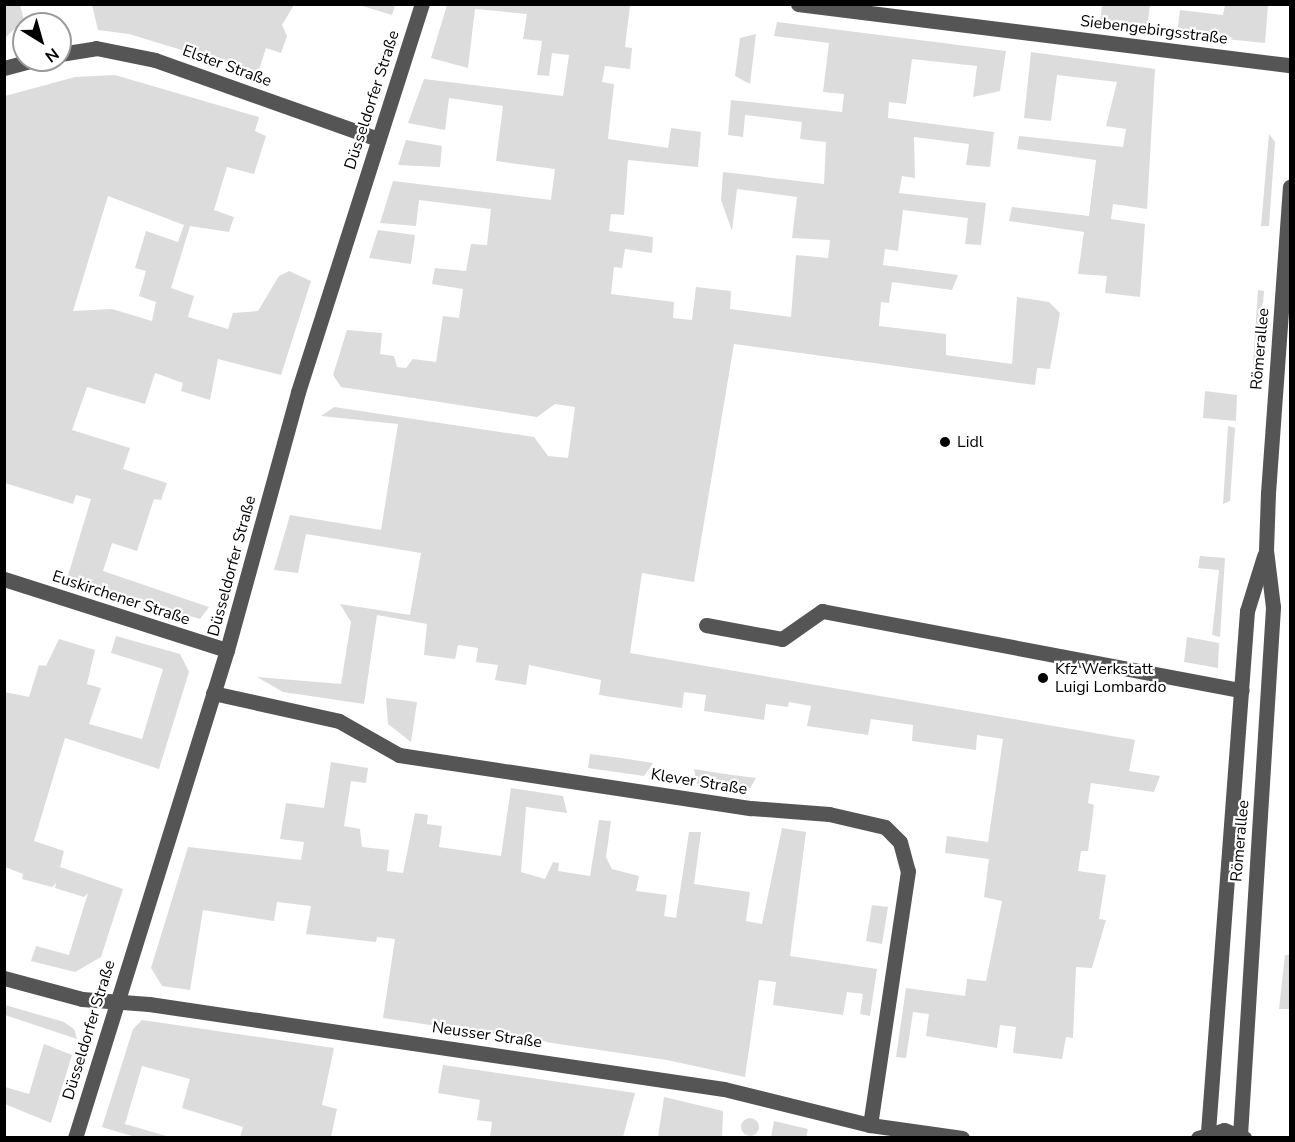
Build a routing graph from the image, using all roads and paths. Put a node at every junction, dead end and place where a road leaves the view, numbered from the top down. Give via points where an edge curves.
1 (422, 4) edge
2 (798, 4) edge
3 (72, 52) edge
4 (1290, 65) edge
5 (378, 139) junction
6 (1290, 187) edge
7 (1286, 332) edge
8 (1266, 550) junction
9 (4, 579) edge
10 (706, 625) dead end
11 (227, 650) junction
12 (1242, 690) junction
13 (213, 693) junction
14 (4, 978) edge
15 (117, 1001) junction
16 (870, 1125) junction
17 (1203, 1135) edge
18 (1242, 1136) edge
19 (75, 1137) edge
20 (962, 1137) edge

1 - 5 street, Düsseldorfer Straße
2 - 4 street, Siebengebirgsstraße
3 - 5 street, Elster Straße via 96,48 155,60
5 - 11 street, Düsseldorfer Straße via 298,392
6 - 7 street, Römerallee
7 - 8 street, Römerallee
8 - 12 street, Römerallee via 1247,611
8 - 18 street, Römerallee via 1272,619
9 - 11 street, Euskirchener Straße
10 - 12 street via 782,639 822,611
11 - 13 street, Düsseldorfer Straße
12 - 17 street, Römerallee
13 - 15 street, Düsseldorfer Straße
13 - 16 street, Klever Straße via 339,721 399,755 751,808 829,814 885,827 900,842 908,871
14 - 15 street, Neusser Straße via 82,999
15 - 16 street, Neusser Straße via 724,1089
15 - 19 street, Düsseldorfer Straße
16 - 20 street, Neusser Straße
17 - 18 street, Römerallee

